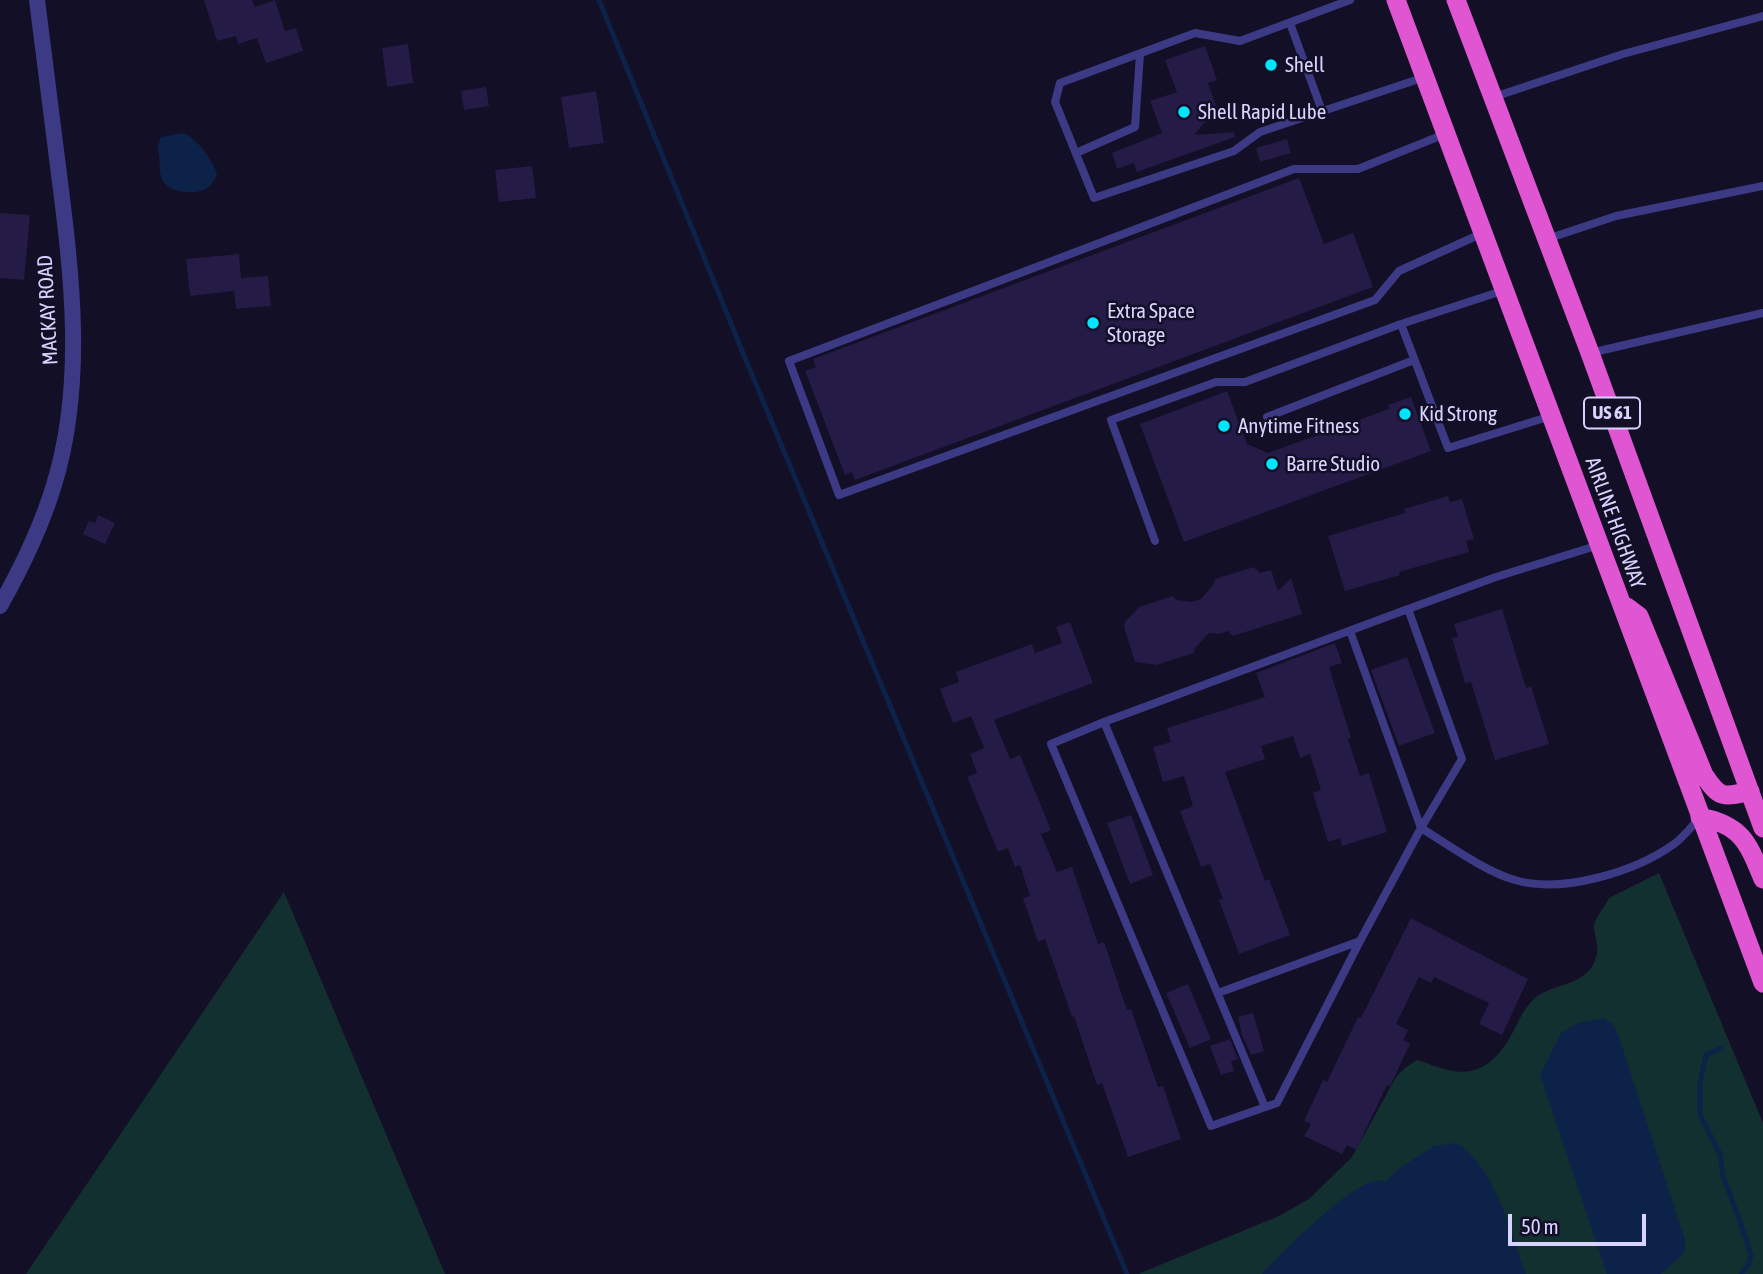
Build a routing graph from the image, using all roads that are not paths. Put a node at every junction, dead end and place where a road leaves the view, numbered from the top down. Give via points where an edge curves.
1 (37, 0) edge
2 (1350, 0) edge
3 (1396, 0) edge
4 (1456, 0) edge
5 (1763, 16) edge
6 (1290, 23) junction
7 (1140, 54) junction
8 (1425, 77) junction
9 (1492, 97) junction
10 (1322, 111) junction
11 (1446, 134) junction
12 (1076, 153) junction
13 (1763, 186) edge
14 (1483, 233) junction
15 (1547, 239) junction
16 (1504, 290) junction
17 (1763, 313) edge
18 (1401, 324) junction
19 (1590, 353) junction
20 (1414, 360) junction
21 (1551, 416) junction
22 (1268, 417) dead end
23 (1155, 541) dead end
24 (1599, 545) junction
25 (1620, 603) junction
26 (0, 606) edge
27 (1408, 609) junction
28 (1350, 631) junction
29 (1104, 722) junction
30 (1750, 792) junction
31 (1700, 817) junction
32 (1421, 828) junction
33 (1763, 828) edge
34 (1763, 880) edge
35 (1360, 941) junction
36 (1763, 982) edge
37 (1218, 993) junction
38 (1265, 1107) junction

1 - 26 street, MACKAY ROAD via 64,214 73,369 55,482 40,527
2 - 6 lane
3 - 8 highway, AIRLINE HIGHWAY / US 61
4 - 9 highway, AIRLINE HIGHWAY / US 61
5 - 9 lane via 1623,54
6 - 7 lane via 1240,41 1195,33
6 - 10 lane
7 - 12 lane via 1135,127
7 - 12 lane via 1060,83 1055,102
8 - 10 lane
8 - 11 highway, AIRLINE HIGHWAY / US 61
9 - 15 highway, AIRLINE HIGHWAY / US 61
10 - 12 lane via 1260,132 1234,151 1094,198
11 - 14 highway, AIRLINE HIGHWAY / US 61
11 - 14 lane via 1358,169 1294,169 789,361 839,495 1375,300 1399,271
13 - 15 lane via 1616,216
14 - 16 highway, AIRLINE HIGHWAY / US 61
15 - 19 highway, AIRLINE HIGHWAY / US 61
16 - 18 lane
16 - 21 highway, AIRLINE HIGHWAY / US 61
17 - 19 lane
18 - 20 lane
18 - 23 lane via 1245,382 1216,382 1111,420
19 - 30 highway, AIRLINE HIGHWAY / US 61
20 - 21 lane via 1448,448
20 - 22 lane
21 - 24 highway, AIRLINE HIGHWAY / US 61
24 - 25 highway, AIRLINE HIGHWAY / US 61
24 - 27 lane
25 - 30 highway via 1639,616 1715,792 1726,797
25 - 31 highway, AIRLINE HIGHWAY / US 61
27 - 28 lane
27 - 32 lane via 1462,759
28 - 29 lane
28 - 32 lane
29 - 37 lane
29 - 38 lane via 1051,744 1056,757 1211,1126
30 - 33 highway, AIRLINE HIGHWAY / US 61
31 - 32 lane via 1676,843 1648,860 1561,885 1515,881
31 - 34 highway via 1727,824 1746,839
31 - 36 highway, AIRLINE HIGHWAY / US 61
32 - 35 lane
35 - 37 lane
35 - 38 lane via 1277,1103
37 - 38 lane

